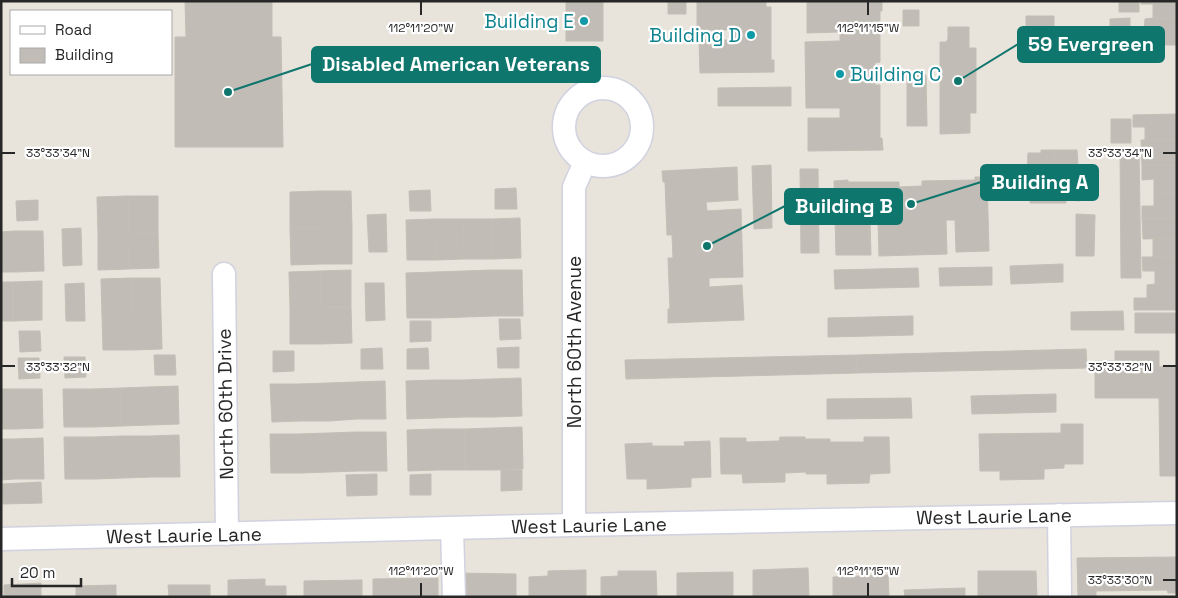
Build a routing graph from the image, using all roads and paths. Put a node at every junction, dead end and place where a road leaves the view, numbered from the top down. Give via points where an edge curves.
1 (585, 162) dead end
2 (224, 274) dead end
3 (1177, 513) edge
4 (1059, 515) junction
5 (574, 525) junction
6 (452, 528) junction
7 (227, 534) junction
8 (1, 539) edge
9 (454, 597) edge
10 (1060, 597) edge

1 - 5 street, North 60th Avenue via 574,187
2 - 7 street, North 60th Drive
3 - 4 street, West Laurie Lane
4 - 5 street, West Laurie Lane
4 - 10 street
5 - 6 street, West Laurie Lane
6 - 7 street, West Laurie Lane
6 - 9 street
7 - 8 street, West Laurie Lane

